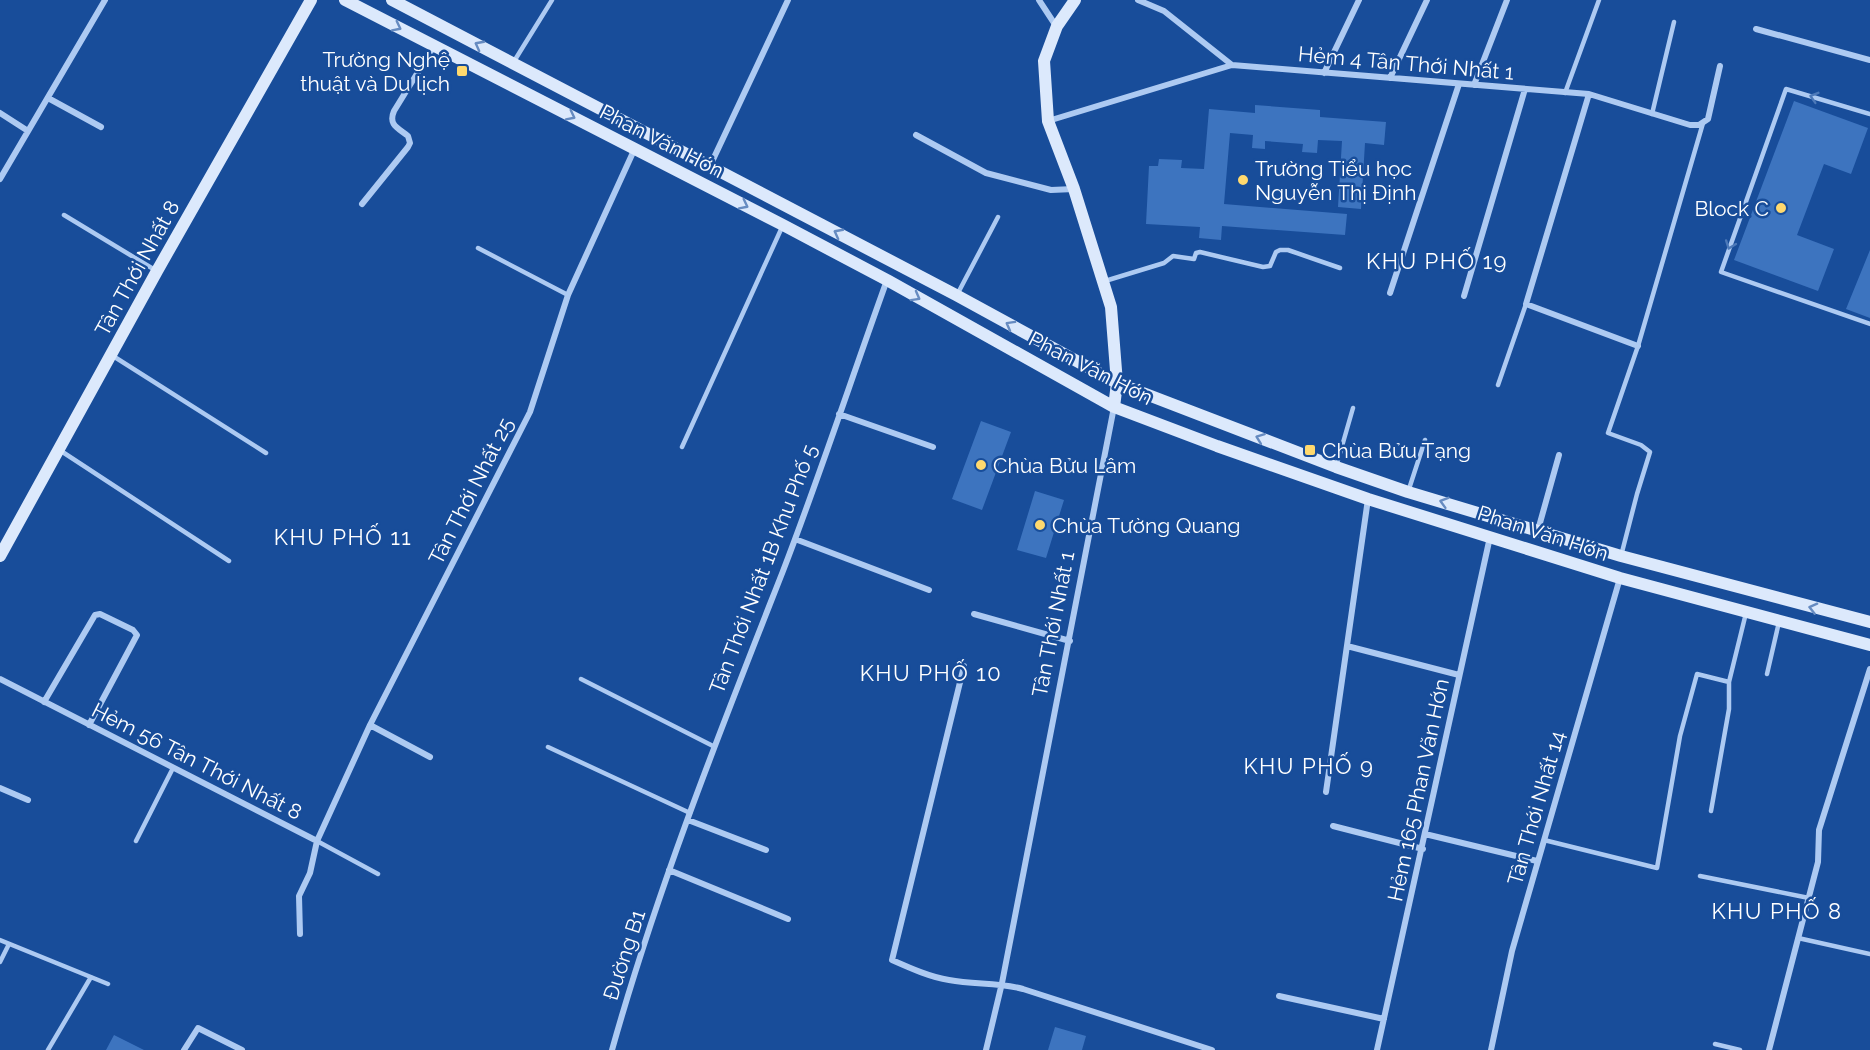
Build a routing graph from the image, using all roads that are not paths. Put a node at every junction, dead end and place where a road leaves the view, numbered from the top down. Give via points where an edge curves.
1 (105, 0) edge
2 (311, 0) edge
3 (345, 0) edge
4 (392, 0) edge
5 (552, 0) edge
6 (788, 0) edge
7 (1039, 0) edge
8 (1075, 0) edge
9 (1138, 0) edge
10 (1359, 0) edge
11 (1427, 0) edge
12 (1507, 0) edge
13 (1599, 0) edge
14 (1674, 22) dead end
15 (1057, 26) junction
16 (1756, 29) dead end
17 (435, 46) junction
18 (1870, 60) edge
19 (513, 63) junction
20 (1232, 65) junction
21 (1720, 66) dead end
22 (1324, 73) junction
23 (1390, 78) junction
24 (1459, 84) junction
25 (1474, 85) junction
26 (1525, 89) junction
27 (1565, 93) junction
28 (1588, 94) junction
29 (48, 98) junction
30 (0, 113) edge
31 (1652, 114) junction
32 (1870, 114) edge
33 (1048, 121) junction
34 (1703, 123) junction
35 (101, 127) dead end
36 (28, 132) junction
37 (916, 135) dead end
38 (634, 148) junction
39 (710, 166) junction
40 (0, 179) edge
41 (1074, 189) junction
42 (362, 204) dead end
43 (64, 215) dead end
44 (998, 218) dead end
45 (783, 225) junction
46 (478, 248) dead end
47 (1340, 268) dead end
48 (157, 272) junction
49 (887, 280) junction
50 (1103, 282) junction
51 (1390, 293) dead end
52 (568, 295) junction
53 (956, 295) junction
54 (1464, 296) dead end
55 (1526, 304) junction
56 (1870, 324) edge
57 (1638, 346) junction
58 (111, 354) junction
59 (1117, 383) junction
60 (1498, 385) dead end
61 (1114, 406) junction
62 (1353, 408) dead end
63 (839, 414) junction
64 (1425, 440) dead end
65 (682, 447) dead end
66 (933, 447) dead end
67 (58, 450) junction
68 (266, 453) dead end
69 (1559, 455) dead end
70 (1336, 467) junction
71 (1408, 492) junction
72 (1368, 499) junction
73 (1538, 530) junction
74 (1490, 536) junction
75 (795, 539) junction
76 (0, 556) edge
77 (1621, 556) junction
78 (229, 561) dead end
79 (1620, 578) junction
80 (929, 590) dead end
81 (1746, 613) junction
82 (974, 614) dead end
83 (1779, 622) junction
84 (1870, 622) edge
85 (1070, 640) junction
86 (1870, 645) edge
87 (1347, 646) junction
88 (964, 666) dead end
89 (1870, 669) edge
90 (1767, 674) dead end
91 (1459, 675) junction
92 (0, 679) edge
93 (581, 679) dead end
94 (1729, 682) junction
95 (44, 702) junction
96 (89, 725) junction
97 (370, 725) junction
98 (713, 746) junction
99 (548, 747) dead end
100 (430, 757) dead end
101 (173, 768) junction
102 (0, 788) edge
103 (1326, 792) dead end
104 (28, 800) dead end
105 (1711, 811) dead end
106 (689, 817) junction
107 (1333, 826) dead end
108 (1425, 834) junction
109 (1544, 840) junction
110 (136, 841) dead end
111 (317, 841) junction
112 (1423, 849) junction
113 (766, 850) dead end
114 (1537, 861) junction
115 (669, 870) junction
116 (378, 874) dead end
117 (1700, 876) dead end
118 (1809, 898) junction
119 (788, 919) dead end
120 (300, 934) dead end
121 (1798, 938) junction
122 (0, 940) edge
123 (9, 944) junction
124 (1870, 954) edge
125 (0, 962) edge
126 (91, 977) junction
127 (1002, 983) junction
128 (108, 984) dead end
129 (1279, 996) dead end
130 (1384, 1019) junction
131 (1715, 1044) dead end
132 (48, 1050) edge
133 (184, 1050) edge
134 (242, 1050) edge
135 (612, 1050) edge
136 (986, 1050) edge
137 (1212, 1050) edge
138 (1377, 1050) edge
139 (1491, 1050) edge
140 (1740, 1050) edge
141 (1769, 1050) edge

1 - 29 street
2 - 48 main road, Tân Thới Nhất 8
3 -> 17 main road, Phan Văn Hớn
19 -> 4 main road, Phan Văn Hớn
5 - 19 lane
6 - 39 street
7 - 15 street
8 - 15 main road, Tân Thới Nhất 1
9 - 20 street via 1164,11
10 - 22 street
11 - 23 street
12 - 25 street
13 - 27 lane
14 - 31 lane
15 - 33 main road, Tân Thới Nhất 1 via 1044,61
16 - 18 street
17 -> 38 main road, Phan Văn Hớn
17 - 42 street via 391,119 410,143
19 - 39 main road, Phan Văn Hớn
20 - 22 street, Hẻm 4 Tân Thới Nhất 1
20 - 33 street, Hẻm 4 Tân Thới Nhất 1
21 - 34 street via 1708,119
22 - 23 street, Hẻm 4 Tân Thới Nhất 1
23 - 24 street, Hẻm 4 Tân Thới Nhất 1
24 - 25 street, Hẻm 4 Tân Thới Nhất 1
24 - 51 street
25 - 26 street, Hẻm 4 Tân Thới Nhất 1
26 - 27 street, Hẻm 4 Tân Thới Nhất 1
26 - 54 street
27 - 28 street, Hẻm 4 Tân Thới Nhất 1
28 - 31 street, Hẻm 4 Tân Thới Nhất 1
28 - 55 street
29 - 35 street
29 - 36 street
30 - 36 street
31 - 34 street, Hẻm 4 Tân Thới Nhất 1 via 1689,125
32 -> 56 lane via 1786,89 1721,272
33 - 41 main road, Tân Thới Nhất 1
34 - 57 lane
36 - 40 street
37 - 41 street via 986,174 1051,190
38 -> 45 main road, Phan Văn Hớn
38 - 52 street, Tân Thới Nhất 25
53 -> 39 main road, Phan Văn Hớn
41 - 50 main road, Tân Thới Nhất 1
43 - 48 lane
44 - 53 lane
45 - 49 main road, Phan Văn Hớn
45 - 65 lane
46 - 52 lane
47 - 50 lane via 1288,250 1276,252 1270,266 1263,267 1200,252 1194,260 1173,256 1164,263
48 - 58 main road, Tân Thới Nhất 8
49 -> 61 main road, Phan Văn Hớn
49 - 63 street, Tân Thới Nhất 1B Khu Phố 5
50 - 59 main road, Tân Thới Nhất 1 via 1111,307
52 - 97 street, Tân Thới Nhất 25 via 530,412
59 -> 53 main road, Phan Văn Hớn
55 - 57 street
55 - 60 lane
57 - 77 lane via 1608,433 1650,452
58 - 67 main road, Tân Thới Nhất 8
58 - 68 lane
59 - 61 main road, Tân Thới Nhất 1
70 -> 59 main road, Phan Văn Hớn
61 - 72 main road, Phan Văn Hớn
61 - 85 street, Tân Thới Nhất 1
62 - 70 lane
63 - 66 street
63 - 75 street, Tân Thới Nhất 1B Khu Phố 5
64 - 71 lane
67 - 76 main road, Tân Thới Nhất 8
67 - 78 lane
69 - 73 street
70 - 71 main road, Phan Văn Hớn
73 -> 71 main road, Phan Văn Hớn
72 - 74 main road, Phan Văn Hớn
72 - 87 street
73 - 77 main road, Phan Văn Hớn
74 - 79 main road, Phan Văn Hớn
74 - 91 street, Hẻm 165 Phan Văn Hớn
75 - 80 street
75 - 98 street, Tân Thới Nhất 1B Khu Phố 5
84 -> 77 main road, Phan Văn Hớn
79 - 81 main road, Phan Văn Hớn
79 - 109 street, Tân Thới Nhất 14
81 - 83 main road, Phan Văn Hớn
81 - 94 lane
82 - 85 street
83 - 86 main road, Phan Văn Hớn
83 - 90 lane
85 - 127 street, Tân Thới Nhất 1
87 - 91 street
87 - 103 street
88 - 127 street via 892,960 949,980
89 - 118 street via 1819,830 1818,862
91 - 108 street, Hẻm 165 Phan Văn Hớn
92 - 95 street, Hẻm 56 Tân Thới Nhất 8
93 - 98 lane
94 - 105 lane via 1729,709
94 - 109 lane via 1696,674 1680,736 1657,868
95 - 96 street, Hẻm 56 Tân Thới Nhất 8
95 - 96 street via 95,615 133,630 137,635
96 - 101 street, Hẻm 56 Tân Thới Nhất 8
97 - 100 street
97 - 111 street, Tân Thới Nhất 25
98 - 106 street, Tân Thới Nhất 1B Khu Phố 5
99 - 106 lane
101 - 110 lane
101 - 111 street, Hẻm 56 Tân Thới Nhất 8
102 - 104 street
106 - 113 street
106 - 115 street, Tân Thới Nhất 1B Khu Phố 5
107 - 112 street
108 - 112 street, Hẻm 165 Phan Văn Hớn
108 - 114 street
109 - 114 street, Tân Thới Nhất 14
111 - 116 lane, Hẻm 56 Tân Thới Nhất 8
111 - 120 street, Tân Thới Nhất 25 via 310,873 299,896
112 - 130 street, Hẻm 165 Phan Văn Hớn
114 - 139 street, Tân Thới Nhất 14 via 1512,951
115 - 119 street
115 - 135 street, Đường B1
117 - 118 lane
118 - 121 street
121 - 124 lane
121 - 141 street
122 - 123 lane
123 - 125 lane
123 - 126 lane
126 - 128 lane
126 - 132 lane
127 - 136 street, Tân Thới Nhất 1
127 - 137 street
129 - 130 street
130 - 138 street, Hẻm 165 Phan Văn Hớn
131 - 140 lane
133 - 134 street via 198,1028

